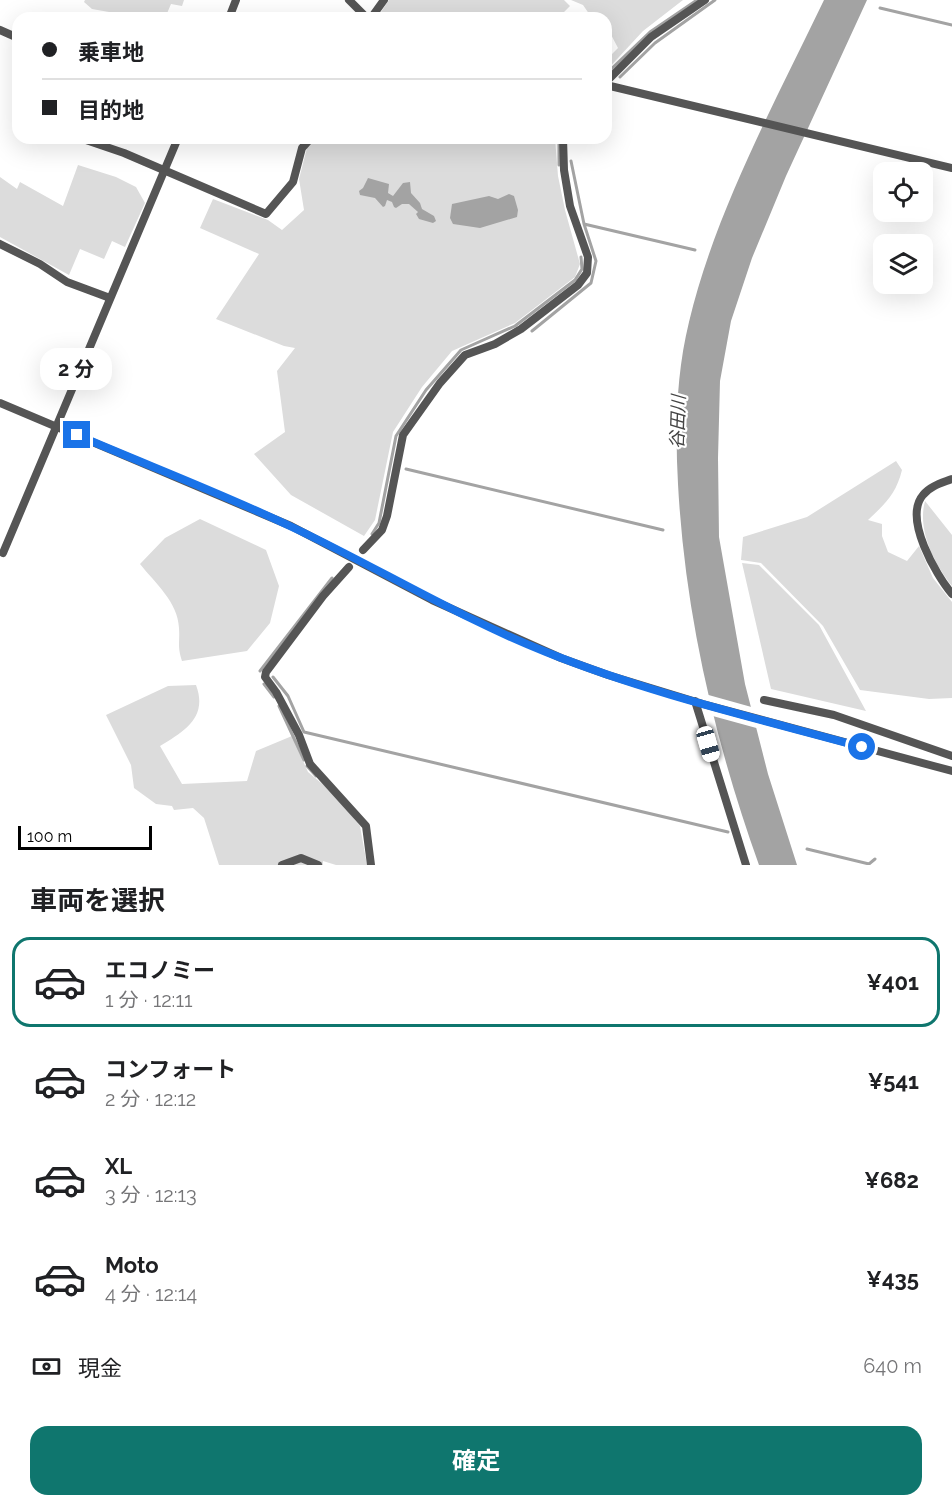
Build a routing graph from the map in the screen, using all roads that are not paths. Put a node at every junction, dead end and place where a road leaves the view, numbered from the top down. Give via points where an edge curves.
1 (349, 0) edge
2 (384, 0) edge
3 (705, 0) edge
4 (362, 12) edge
5 (374, 12) edge
6 (612, 78) edge
7 (612, 85) edge
8 (98, 144) edge
9 (175, 144) edge
10 (306, 144) edge
11 (563, 144) edge
12 (952, 168) edge
13 (164, 170) junction
14 (0, 244) edge
15 (110, 298) junction
16 (0, 403) edge
17 (56, 426) junction
18 (952, 479) edge
19 (363, 550) dead end
20 (1, 553) edge
21 (348, 567) dead end
22 (952, 594) edge
23 (764, 700) dead end
24 (699, 703) junction
25 (952, 756) edge
26 (952, 771) edge
27 (282, 865) edge
28 (318, 865) edge
29 (371, 865) edge
30 (746, 865) edge

1 - 4 street
2 - 5 street
3 - 6 street via 651,37
7 - 12 street
8 - 13 street
9 - 13 street
10 - 13 street via 293,182 266,214
11 - 19 street via 570,206 588,257 587,273 578,285 521,329 495,345 465,355 440,383 403,435 387,516 382,530
13 - 15 street
14 - 15 street via 67,282
15 - 17 street
16 - 17 street
17 - 20 street
17 - 24 street via 291,526 432,600 532,646
18 - 22 street via 925,493 916,510 927,554
21 - 29 street via 265,677 281,700 310,764 366,826
23 - 25 street via 834,715
24 - 26 street
24 - 30 street
27 - 28 street via 301,858

